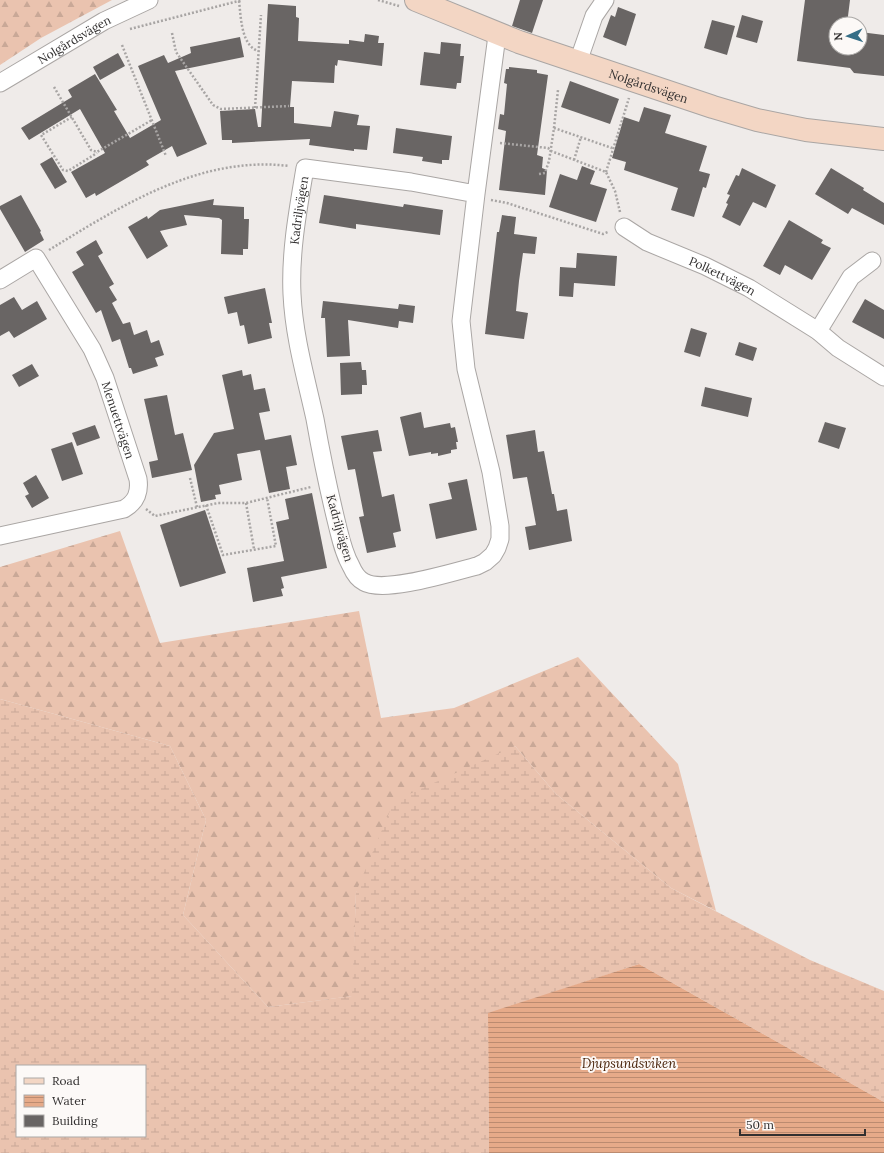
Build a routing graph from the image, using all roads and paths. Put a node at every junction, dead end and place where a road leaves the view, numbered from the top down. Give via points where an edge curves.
1 (150, 0) edge
2 (240, 0) edge
3 (605, 0) edge
4 (420, 1) edge
5 (261, 15) dead end
6 (123, 31) dead end
7 (172, 32) dead end
8 (499, 34) junction
9 (122, 45) dead end
10 (258, 51) junction
11 (578, 62) junction
12 (0, 83) edge
13 (54, 87) dead end
14 (558, 90) dead end
15 (629, 97) dead end
16 (289, 106) dead end
17 (255, 108) junction
18 (72, 117) junction
19 (152, 120) junction
20 (554, 128) junction
21 (582, 137) junction
22 (884, 139) edge
23 (483, 141) junction
24 (612, 148) junction
25 (97, 152) junction
26 (551, 152) junction
27 (166, 156) dead end
28 (574, 160) junction
29 (305, 168) junction
30 (606, 172) junction
31 (539, 174) dead end
32 (476, 194) junction
33 (624, 227) junction
34 (36, 258) junction
35 (872, 261) dead end
36 (0, 280) edge
37 (818, 331) junction
38 (884, 377) edge
39 (190, 478) dead end
40 (327, 484) junction
41 (267, 498) junction
42 (135, 501) junction
43 (246, 503) junction
44 (206, 505) junction
45 (197, 507) junction
46 (0, 536) edge
47 (254, 549) junction

1 - 12 street, Nolgårdsvägen via 104,21
2 - 6 path
2 - 10 path via 247,42 252,49
3 - 11 street via 594,16
4 - 8 street, Nolgårdsvägen
5 - 10 path
7 - 17 path via 176,52 213,105 221,109
8 - 11 street, Nolgårdsvägen
8 - 23 street, Kadriljvägen
9 - 19 path
10 - 17 path
11 - 22 street, Nolgårdsvägen via 757,120 806,130
13 - 18 path
14 - 20 path
15 - 24 path
16 - 17 path
18 - 25 path via 91,150
18 - 25 path via 41,135 63,170 68,171
19 - 25 path
19 - 27 path
20 - 21 path
20 - 26 path
21 - 24 path
21 - 28 path
23 - 26 path via 548,148
23 - 32 street, Kadriljvägen
24 - 30 path
26 - 28 path
26 - 31 path via 545,173
28 - 30 path
29 - 32 street, Kadriljvägen via 411,182
29 - 34 path via 274,164 229,167 177,182 129,202
29 - 40 street, Kadriljvägen via 294,231 292,295 299,354 311,399
30 - 33 path via 615,191
32 - 33 path via 484,200 507,203 603,234
32 - 40 street, Kadriljvägen via 461,321 466,369 491,472 500,526 497,548 485,562 477,566 401,584 370,585 357,576 344,551
33 - 37 street, Polkettvägen via 647,242 750,288
34 - 36 street
34 - 42 street, Menuettvägen via 92,349 105,378 138,479
35 - 37 street via 850,277
37 - 38 street, Polkettvägen via 838,348
39 - 45 path
40 - 41 path
41 - 43 path
41 - 47 path via 276,546
42 - 45 path via 155,516
42 - 46 street via 124,509
43 - 44 path
43 - 47 path
44 - 45 path
44 - 47 path via 223,555

